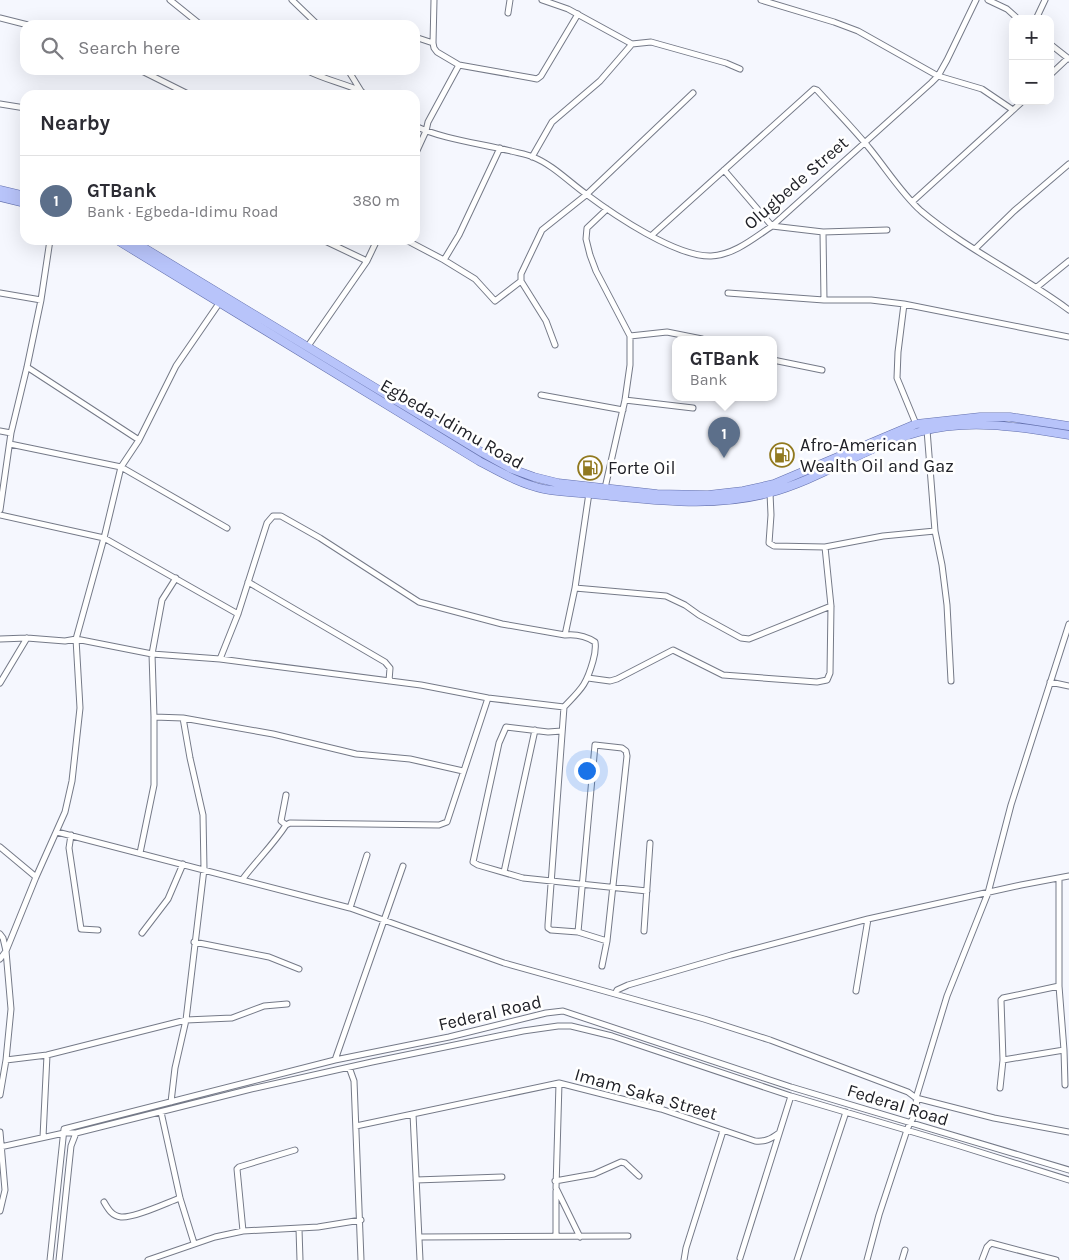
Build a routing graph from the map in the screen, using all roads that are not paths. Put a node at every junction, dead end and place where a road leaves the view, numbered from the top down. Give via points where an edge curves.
1 (170, 0) edge
2 (292, 0) edge
3 (434, 0) edge
4 (510, 0) edge
5 (542, 0) edge
6 (761, 0) edge
7 (976, 0) edge
8 (988, 0) edge
9 (1045, 0) edge
10 (508, 13) dead end
11 (578, 14) junction
12 (1014, 15) edge
13 (1038, 15) edge
14 (0, 18) edge
15 (194, 20) edge
16 (313, 20) edge
17 (20, 23) edge
18 (420, 39) edge
19 (433, 43) junction
20 (632, 44) junction
21 (1054, 47) edge
22 (1068, 59) edge
23 (459, 65) junction
24 (740, 69) dead end
25 (1054, 71) edge
26 (150, 75) edge
27 (317, 75) edge
28 (351, 75) edge
29 (938, 76) junction
30 (180, 90) edge
31 (357, 90) edge
32 (361, 90) edge
33 (693, 93) dead end
34 (0, 104) edge
35 (1019, 105) edge
36 (20, 107) edge
37 (1014, 110) junction
38 (420, 128) edge
39 (426, 131) junction
40 (864, 142) junction
41 (420, 144) edge
42 (500, 148) junction
43 (532, 157) junction
44 (1069, 164) edge
45 (724, 170) junction
46 (0, 190) edge
47 (586, 194) junction
48 (20, 195) edge
49 (0, 197) edge
50 (20, 202) edge
51 (912, 202) junction
52 (607, 209) junction
53 (772, 226) junction
54 (887, 230) dead end
55 (823, 232) junction
56 (652, 235) junction
57 (49, 245) edge
58 (125, 245) edge
59 (138, 245) edge
60 (334, 245) edge
61 (374, 245) edge
62 (416, 245) edge
63 (975, 249) junction
64 (444, 260) junction
65 (366, 261) junction
66 (1069, 261) edge
67 (521, 281) junction
68 (1037, 287) junction
69 (0, 293) edge
70 (728, 293) dead end
71 (41, 300) junction
72 (824, 300) junction
73 (220, 302) junction
74 (904, 304) junction
75 (1069, 310) edge
76 (630, 336) junction
77 (687, 336) edge
78 (1069, 337) edge
79 (555, 345) dead end
80 (308, 346) junction
81 (777, 361) edge
82 (28, 367) junction
83 (822, 370) dead end
84 (541, 395) dead end
85 (625, 400) junction
86 (693, 408) dead end
87 (623, 410) junction
88 (916, 424) junction
89 (1069, 426) edge
90 (927, 430) junction
91 (0, 431) edge
92 (11, 433) junction
93 (1069, 435) edge
94 (139, 440) junction
95 (10, 444) junction
96 (849, 457) junction
97 (121, 467) junction
98 (605, 488) junction
99 (770, 493) junction
100 (589, 494) junction
101 (0, 510) edge
102 (0, 515) edge
103 (226, 528) dead end
104 (935, 531) junction
105 (104, 538) junction
106 (826, 546) junction
107 (176, 578) junction
108 (248, 582) junction
109 (575, 588) junction
110 (831, 606) junction
111 (238, 614) junction
112 (1069, 624) edge
113 (565, 635) junction
114 (27, 638) junction
115 (0, 639) edge
116 (76, 639) junction
117 (152, 654) junction
118 (220, 659) junction
119 (588, 678) junction
120 (389, 681) junction
121 (951, 681) dead end
122 (1050, 682) junction
123 (0, 683) edge
124 (1069, 686) edge
125 (488, 698) junction
126 (564, 707) junction
127 (154, 717) junction
128 (184, 718) junction
129 (535, 730) junction
130 (562, 731) junction
131 (463, 771) junction
132 (286, 795) dead end
133 (286, 825) junction
134 (57, 832) junction
135 (70, 835) junction
136 (650, 843) dead end
137 (0, 846) edge
138 (140, 853) junction
139 (367, 855) dead end
140 (183, 864) junction
141 (403, 866) dead end
142 (204, 869) junction
143 (504, 872) junction
144 (1069, 876) edge
145 (36, 877) junction
146 (1059, 879) junction
147 (242, 880) junction
148 (552, 880) junction
149 (582, 884) junction
150 (613, 888) junction
151 (647, 891) junction
152 (988, 893) junction
153 (350, 908) junction
154 (385, 919) junction
155 (868, 919) junction
156 (98, 930) dead end
157 (644, 931) dead end
158 (578, 932) junction
159 (142, 933) dead end
160 (0, 934) edge
161 (607, 941) junction
162 (194, 942) junction
163 (6, 951) junction
164 (0, 959) edge
165 (602, 966) dead end
166 (299, 969) dead end
167 (1059, 986) junction
168 (856, 991) dead end
169 (615, 994) junction
170 (287, 1004) dead end
171 (186, 1020) junction
172 (472, 1031) junction
173 (475, 1041) junction
174 (1064, 1050) junction
175 (47, 1055) junction
176 (6, 1060) junction
177 (335, 1060) junction
178 (1003, 1060) junction
179 (349, 1067) junction
180 (559, 1083) junction
181 (1065, 1085) dead end
182 (1000, 1088) dead end
183 (0, 1095) edge
184 (791, 1096) junction
185 (916, 1098) junction
186 (171, 1102) junction
187 (161, 1112) junction
188 (846, 1112) junction
189 (413, 1114) junction
190 (910, 1122) junction
191 (356, 1126) junction
192 (907, 1130) junction
193 (723, 1131) junction
194 (0, 1132) edge
195 (64, 1132) junction
196 (76, 1132) junction
197 (1069, 1132) edge
198 (779, 1133) junction
199 (43, 1137) junction
200 (1, 1147) edge
201 (295, 1150) dead end
202 (1069, 1170) edge
203 (639, 1176) dead end
204 (502, 1177) dead end
205 (416, 1180) junction
206 (1069, 1180) edge
207 (555, 1181) junction
208 (556, 1188) junction
209 (180, 1198) junction
210 (104, 1202) dead end
211 (0, 1211) edge
212 (361, 1220) junction
213 (299, 1229) junction
214 (242, 1231) junction
215 (556, 1236) junction
216 (628, 1236) dead end
217 (418, 1237) junction
218 (580, 1237) junction
219 (194, 1243) junction
220 (905, 1250) dead end
221 (740, 1258) dead end
222 (50, 1260) edge
223 (59, 1260) edge
224 (148, 1260) edge
225 (300, 1260) edge
226 (361, 1260) edge
227 (420, 1260) edge
228 (684, 1260) edge
229 (797, 1260) edge
230 (867, 1260) edge
231 (902, 1260) edge
232 (982, 1260) edge
233 (1056, 1260) edge

1 - 15 street
2 - 16 street
3 - 19 street
4 - 10 street
5 - 11 street
6 - 29 street via 858,31
7 - 29 street, Olugbede Street
8 - 12 street
9 - 13 street
11 - 20 street
11 - 23 street via 537,79
14 - 17 street
18 - 19 street
19 - 23 street via 437,52
20 - 24 street via 650,42
20 - 43 street via 600,81 552,122
21 - 22 street
22 - 25 street
23 - 39 street
26 - 30 street
27 - 31 street
28 - 32 street
29 - 37 street via 982,89
29 - 40 street, Olugbede Street
33 - 47 street
34 - 36 street
35 - 37 street
37 - 51 street
38 - 39 street, Olugbede Street
39 - 41 street
39 - 42 street, Olugbede Street
40 - 45 street via 814,89
40 - 51 street
40 - 53 street, Olugbede Street
42 - 43 street, Olugbede Street
42 - 64 street
43 - 47 street, Olugbede Street
44 - 63 street
45 - 53 street
45 - 56 street
46 - 48 main road
47 - 52 street, Olugbede Street
47 - 67 street via 542,230
49 - 50 main road
51 - 63 street
52 - 56 street, Olugbede Street
52 - 76 street via 587,228 586,239 596,271
53 - 55 street
53 - 56 street, Olugbede Street via 747,243 712,256 692,254
54 - 55 street
55 - 72 street
57 - 71 street
58 - 73 main road, Egbeda-Idimu Road
59 - 80 main road, Egbeda-Idimu Road
60 - 65 street
61 - 65 street
62 - 64 street
63 - 68 street
64 - 67 street via 475,279 495,301
65 - 80 street
66 - 68 street
67 - 79 street via 546,322
68 - 75 street
69 - 71 street
70 - 72 street
71 - 82 street
72 - 74 street
73 - 94 street via 176,366
73 - 100 main road, Egbeda-Idimu Road via 505,475 531,486
74 - 78 street
74 - 88 street via 897,378
76 - 77 street via 667,332
76 - 85 street
80 - 98 main road, Egbeda-Idimu Road via 512,469 558,483
81 - 83 street
82 - 92 street
82 - 94 street
84 - 87 street
85 - 86 street
85 - 87 street
87 - 98 street
88 - 89 main road, Egbeda-Idimu Road via 980,416
88 - 96 main road, Egbeda-Idimu Road
90 - 93 main road, Egbeda-Idimu Road via 957,425 1004,426
90 - 96 main road, Egbeda-Idimu Road
90 - 104 street
91 - 92 street
92 - 95 street
94 - 97 street
95 - 97 street
95 - 101 street
96 - 98 main road, Egbeda-Idimu Road via 774,484 743,491 708,495 657,494
96 - 99 main road, Egbeda-Idimu Road
97 - 103 street
97 - 105 street
99 - 100 main road, Egbeda-Idimu Road via 725,502 698,503
99 - 106 street via 771,545
100 - 109 street
102 - 105 street
104 - 106 street
104 - 121 street via 947,605
105 - 107 street
105 - 116 street
106 - 110 street
107 - 111 street
107 - 117 street via 162,600
108 - 111 street
108 - 113 street via 268,523 273,516 281,516 419,602 502,624
108 - 120 street via 385,662 390,668
109 - 110 street via 666,596 741,638 749,639
109 - 113 street
110 - 119 street via 830,673 827,680 723,675 673,650 618,679
111 - 118 street
112 - 122 street
113 - 119 street via 589,638 595,642
114 - 115 street
114 - 116 street
114 - 123 street
116 - 117 street
116 - 134 street via 80,708 72,781
117 - 118 street
117 - 127 street
118 - 120 street
119 - 126 street
120 - 125 street
122 - 124 street
122 - 152 street via 1008,814
125 - 126 street
125 - 131 street
126 - 130 street
127 - 128 street
127 - 138 street via 154,785
128 - 131 street via 273,734 356,754 410,759
128 - 142 street via 203,815
129 - 130 street
129 - 143 street
129 - 143 street via 506,727 501,736 474,854 473,862 478,866
130 - 148 street
131 - 133 street via 447,822 439,825
132 - 133 street via 281,816
133 - 147 street
134 - 135 street
134 - 145 street
135 - 138 street
135 - 156 street via 69,848 81,929
136 - 151 street
137 - 145 street
138 - 140 street
139 - 153 street
140 - 142 street
140 - 159 street via 168,899
141 - 154 street
142 - 147 street
142 - 162 street
143 - 148 street via 523,878
144 - 146 street
145 - 163 street
146 - 152 street
146 - 167 street
147 - 153 street
148 - 149 street
148 - 158 street via 548,928
149 - 150 street
149 - 150 street via 595,745 622,748 627,756
149 - 158 street
150 - 151 street
150 - 161 street
151 - 157 street
152 - 155 street
152 - 185 street via 948,996
153 - 154 street
154 - 169 street via 504,963
154 - 177 street
155 - 168 street
155 - 169 street via 638,981
158 - 161 street
160 - 163 street
161 - 165 street
162 - 166 street via 268,957
162 - 171 street
163 - 164 street
163 - 176 street via 11,1009
167 - 174 street
167 - 178 street via 1001,1000
169 - 185 street via 770,1040 908,1092
170 - 171 street via 264,1006 232,1018
171 - 175 street
171 - 186 street via 174,1068
172 - 173 street
172 - 177 street, Federal Road
172 - 190 street, Federal Road via 563,1011 791,1087
173 - 179 street, Federal Road
173 - 184 street, Federal Road via 523,1030 571,1026 612,1036
174 - 178 street
174 - 181 street
175 - 176 street
175 - 199 street
176 - 183 street
177 - 186 street, Federal Road
178 - 182 street
179 - 187 street, Federal Road
179 - 191 street via 354,1081
180 - 189 street, Imam Saka Street
180 - 193 street, Imam Saka Street via 661,1109
180 - 207 street
184 - 188 street, Federal Road
184 - 198 street
185 - 190 street via 916,1115
185 - 197 street via 994,1118
186 - 195 street, Federal Road via 69,1127
187 - 196 street, Federal Road
187 - 209 street
188 - 192 street, Federal Road
188 - 229 street
189 - 191 street, Imam Saka Street
189 - 205 street
190 - 192 street
190 - 202 street, Federal Road
191 - 212 street
192 - 206 street, Federal Road
192 - 230 street
193 - 198 street, Imam Saka Street via 762,1142
193 - 228 street
194 - 200 street
195 - 196 street, Federal Road
195 - 199 street
195 - 222 street
196 - 223 street via 71,1146
198 - 221 street
199 - 200 street
200 - 211 street via 5,1190
201 - 214 street via 237,1169
203 - 207 street via 621,1162 594,1174
204 - 205 street
205 - 217 street
207 - 208 street
208 - 215 street
208 - 218 street
209 - 210 street via 120,1217 109,1211
209 - 219 street
212 - 213 street
212 - 226 street
213 - 214 street
213 - 225 street
214 - 219 street
215 - 217 street
215 - 218 street
216 - 218 street
217 - 227 street
219 - 224 street
220 - 231 street
232 - 233 street via 990,1243

